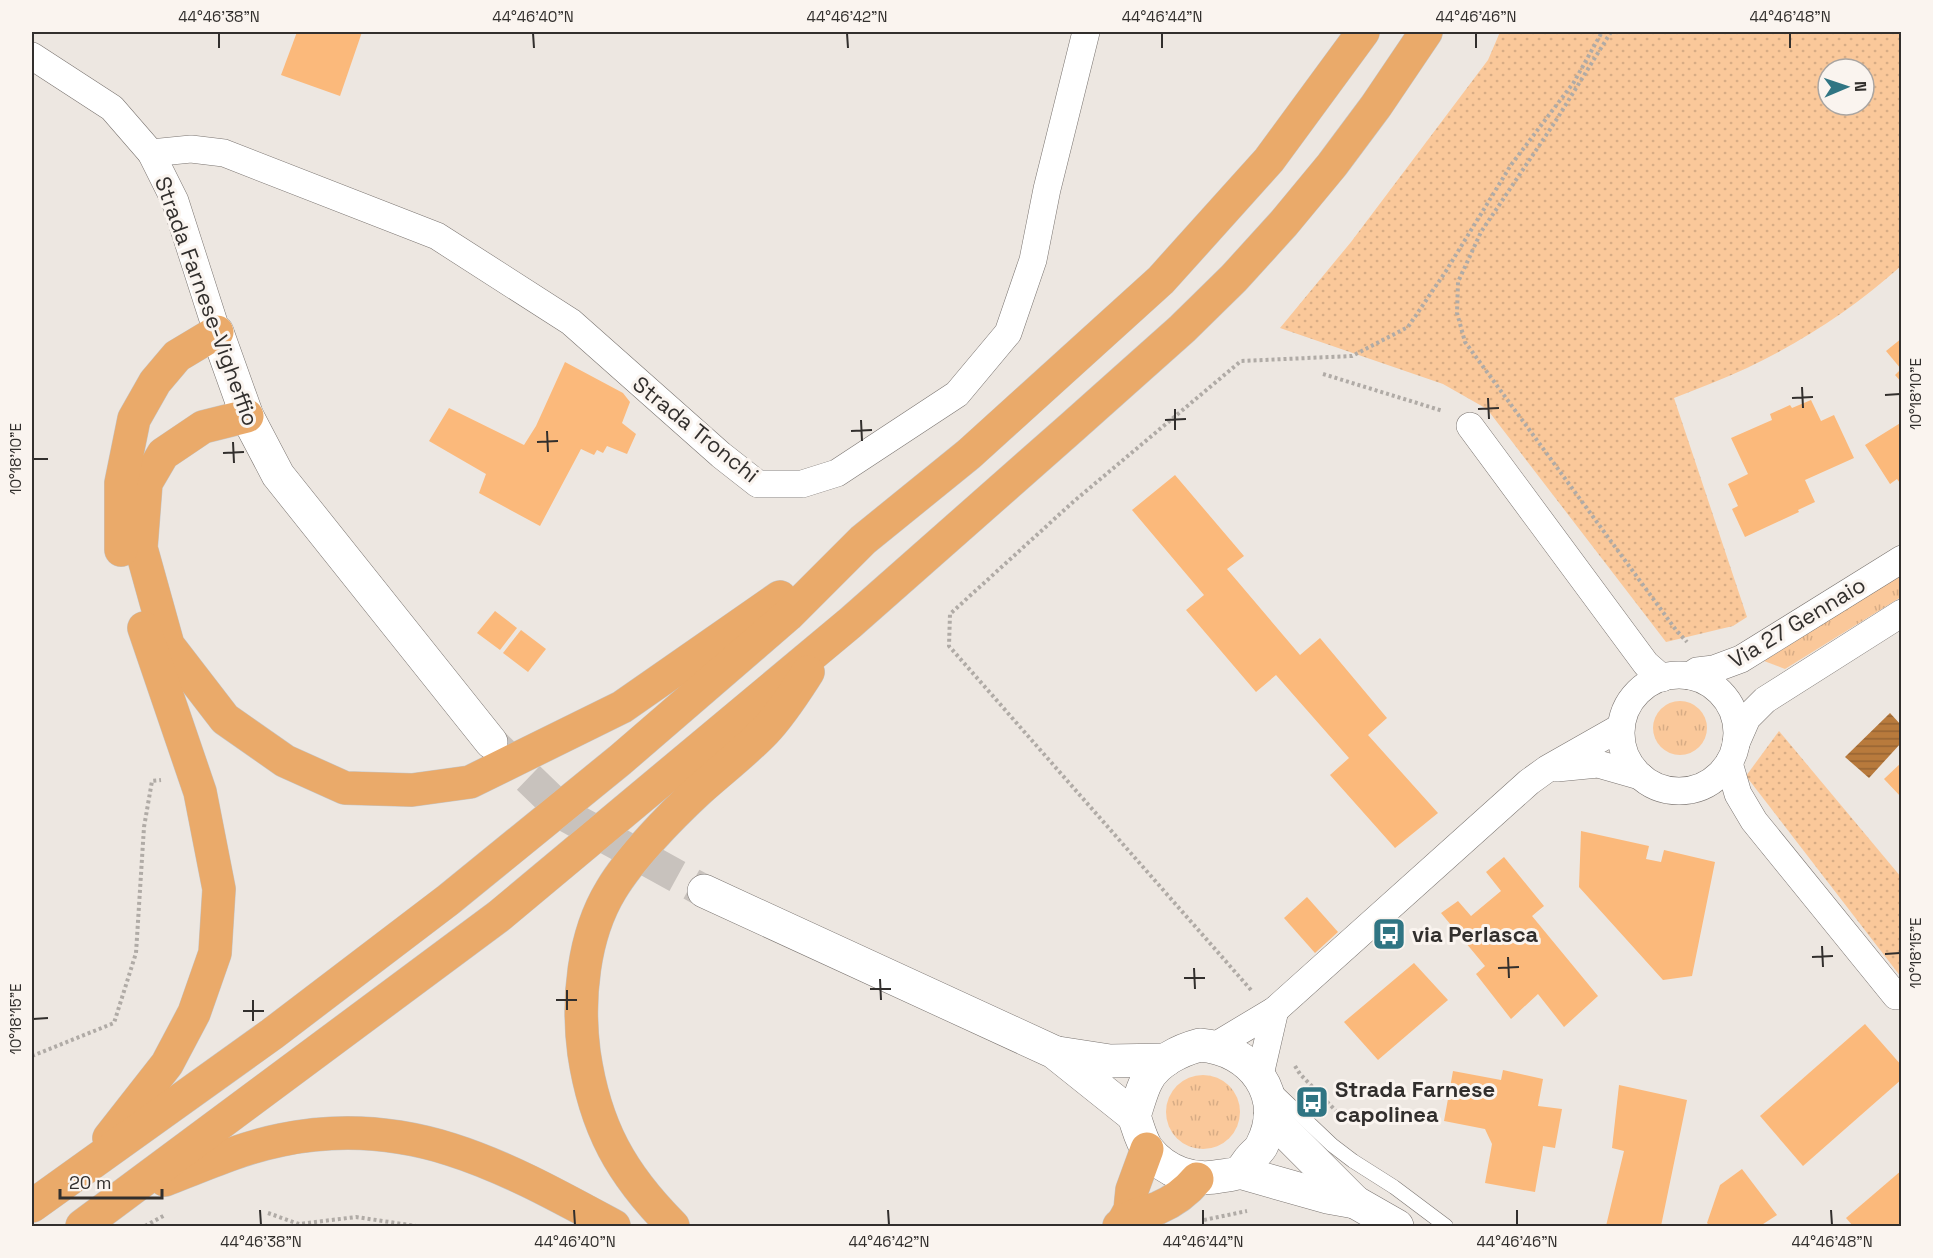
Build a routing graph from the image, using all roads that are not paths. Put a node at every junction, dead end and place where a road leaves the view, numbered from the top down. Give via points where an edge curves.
1 (1086, 32) edge
2 (1363, 32) edge
3 (1426, 32) edge
4 (32, 56) edge
5 (151, 153) junction
6 (217, 332) junction
7 (247, 416) junction
8 (1470, 426) road end
9 (863, 540) junction
10 (1902, 560) edge
11 (1902, 613) edge
12 (850, 623) junction
13 (1690, 676) junction
14 (1662, 678) junction
15 (1621, 727) junction
16 (491, 742) tunnel mouth
17 (1732, 753) junction
18 (1547, 769) junction
19 (1640, 776) junction
20 (1702, 786) junction
21 (1754, 821) junction
22 (704, 891) tunnel mouth
23 (1896, 996) dead end
24 (1275, 1010) junction
25 (1215, 1046) junction
26 (1054, 1052) junction
27 (1166, 1060) junction
28 (1260, 1076) junction
29 (1134, 1116) junction
30 (1270, 1117) junction
31 (1147, 1149) junction
32 (86, 1167) junction
33 (1239, 1172) junction
34 (1197, 1179) junction
35 (1355, 1202) junction
36 (32, 1206) edge
37 (91, 1220) edge
38 (1122, 1224) edge
39 (614, 1227) edge
40 (674, 1227) edge
41 (1396, 1227) edge
42 (1446, 1227) edge

1 - 5 street, Strada Tronchi via 1033,260 1008,333 957,394 837,473 802,484 758,484 571,322 437,236 224,153 191,149
2 - 9 highway via 1269,160 1161,280 969,454
3 - 12 highway via 1332,165 1234,278 1125,380
4 - 5 street, Strada Farnese-Vigheffio via 112,108
5 - 6 street, Strada Farnese-Vigheffio via 175,201
6 - 7 street, Strada Farnese-Vigheffio
6 - 32 highway via 177,356 155,382 134,419 121,483 121,554 200,792 219,890 215,953 194,1013 167,1065
7 - 9 highway via 203,427 163,454 146,483 141,548 168,645 225,719 285,761 345,788 412,790 470,782 622,707
7 - 16 street, Strada Farnese-Vigheffio via 278,475
8 - 14 street via 1646,664
9 - 32 highway via 780,621 514,847 322,996
10 - 13 street, Via 27 Gennaio via 1741,659
11 - 17 street, Via 27 Gennaio via 1765,700 1747,718
12 - 37 highway via 499,916
12 - 40 highway via 822,651 766,730 691,798 636,857 611,890 594,927 587,953 582,1008 582,1036 592,1098 632,1182
13 - 14 street
13 - 17 street via 1707,682 1731,708 1736,725
14 - 15 street via 1646,684 1634,696
15 - 18 street
15 - 19 street via 1622,745
17 - 20 street via 1716,778
17 - 21 street via 1738,794
18 - 19 street via 1598,764
18 - 24 street
19 - 20 street via 1669,790 1686,791
20 - 21 street
21 - 23 street
22 - 26 street
24 - 25 street
24 - 28 street
25 - 27 street via 1179,1050
25 - 28 street via 1245,1059
26 - 27 street via 1110,1061
26 - 29 street
27 - 29 street via 1147,1079
28 - 30 street via 1268,1096
28 - 42 lane via 1332,1145
29 - 31 street
30 - 33 street via 1262,1146
30 - 35 street
31 - 34 street via 1169,1169
31 - 38 highway via 1132,1190 1130,1210
32 - 36 highway
33 - 34 street
33 - 35 street
34 - 38 highway via 1172,1201 1135,1214
35 - 41 street
37 - 39 highway via 138,1192 232,1154 299,1136 350,1132 403,1136 463,1152

